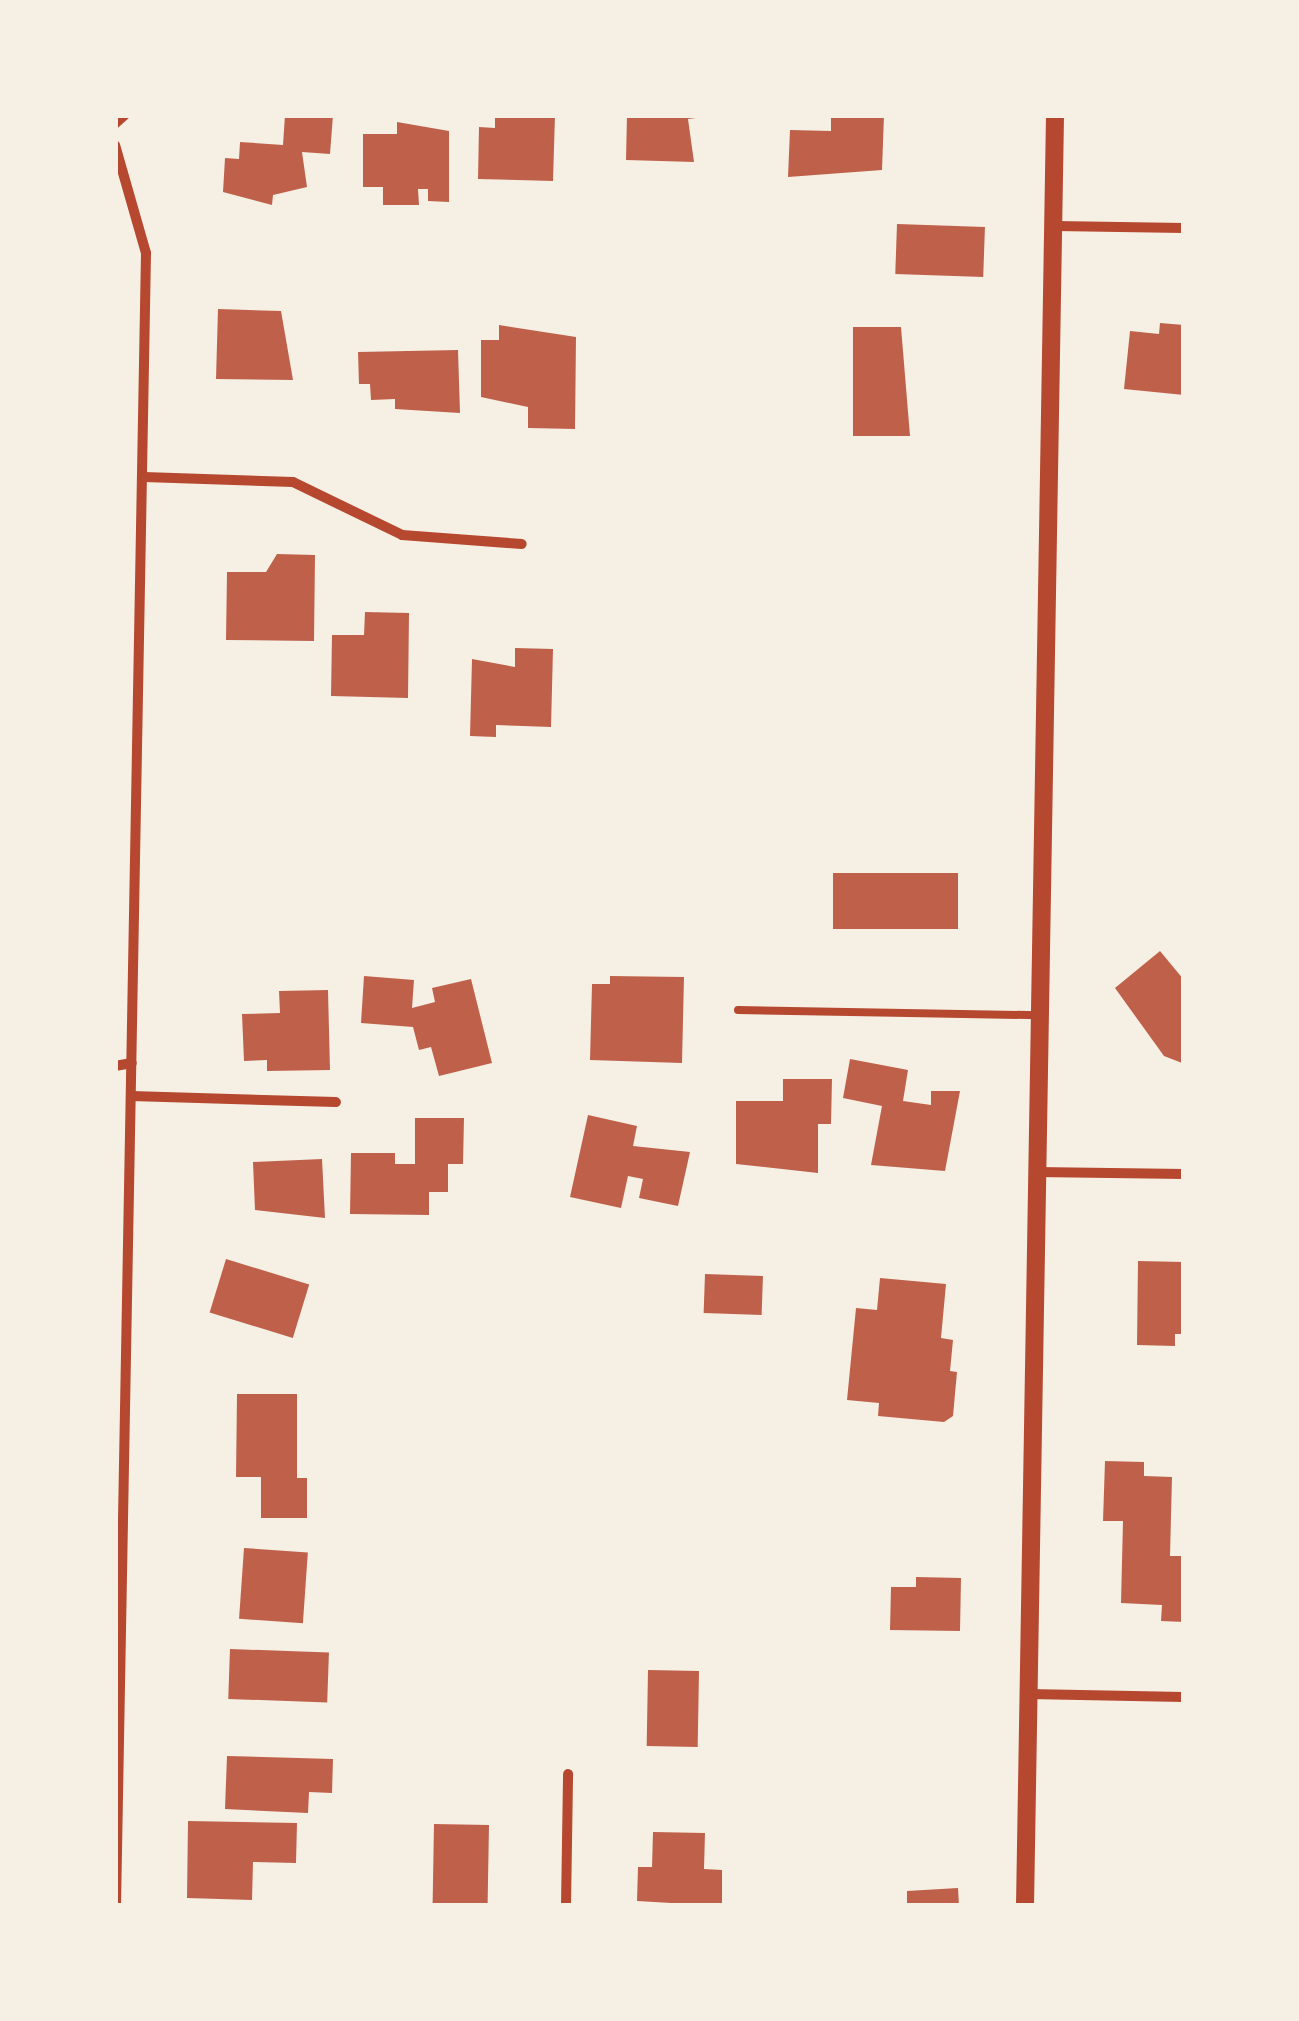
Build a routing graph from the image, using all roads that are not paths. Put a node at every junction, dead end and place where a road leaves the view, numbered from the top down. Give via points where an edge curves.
1 (126, 115) edge
2 (1055, 115) edge
3 (115, 125) edge
4 (115, 145) edge
5 (1054, 226) junction
6 (1184, 228) edge
7 (144, 478) junction
8 (522, 544) dead end
9 (738, 1010) dead end
10 (1039, 1015) junction
11 (132, 1063) junction
12 (115, 1066) edge
13 (132, 1096) junction
14 (336, 1102) dead end
15 (1036, 1172) junction
16 (1184, 1174) edge
17 (1028, 1694) junction
18 (1184, 1697) edge
19 (568, 1774) dead end
20 (117, 1779) edge
21 (116, 1906) edge
22 (566, 1906) edge
23 (1024, 1906) edge

1 - 3 lane
2 - 5 street
4 - 7 street via 146,241
5 - 6 street
5 - 10 street
7 - 8 street via 293,482 402,534
7 - 11 street
9 - 10 lane
10 - 15 street
11 - 12 street
11 - 13 street
13 - 14 street
13 - 20 street
15 - 16 street
15 - 17 street
17 - 18 street
17 - 23 street
19 - 22 street
20 - 21 street

